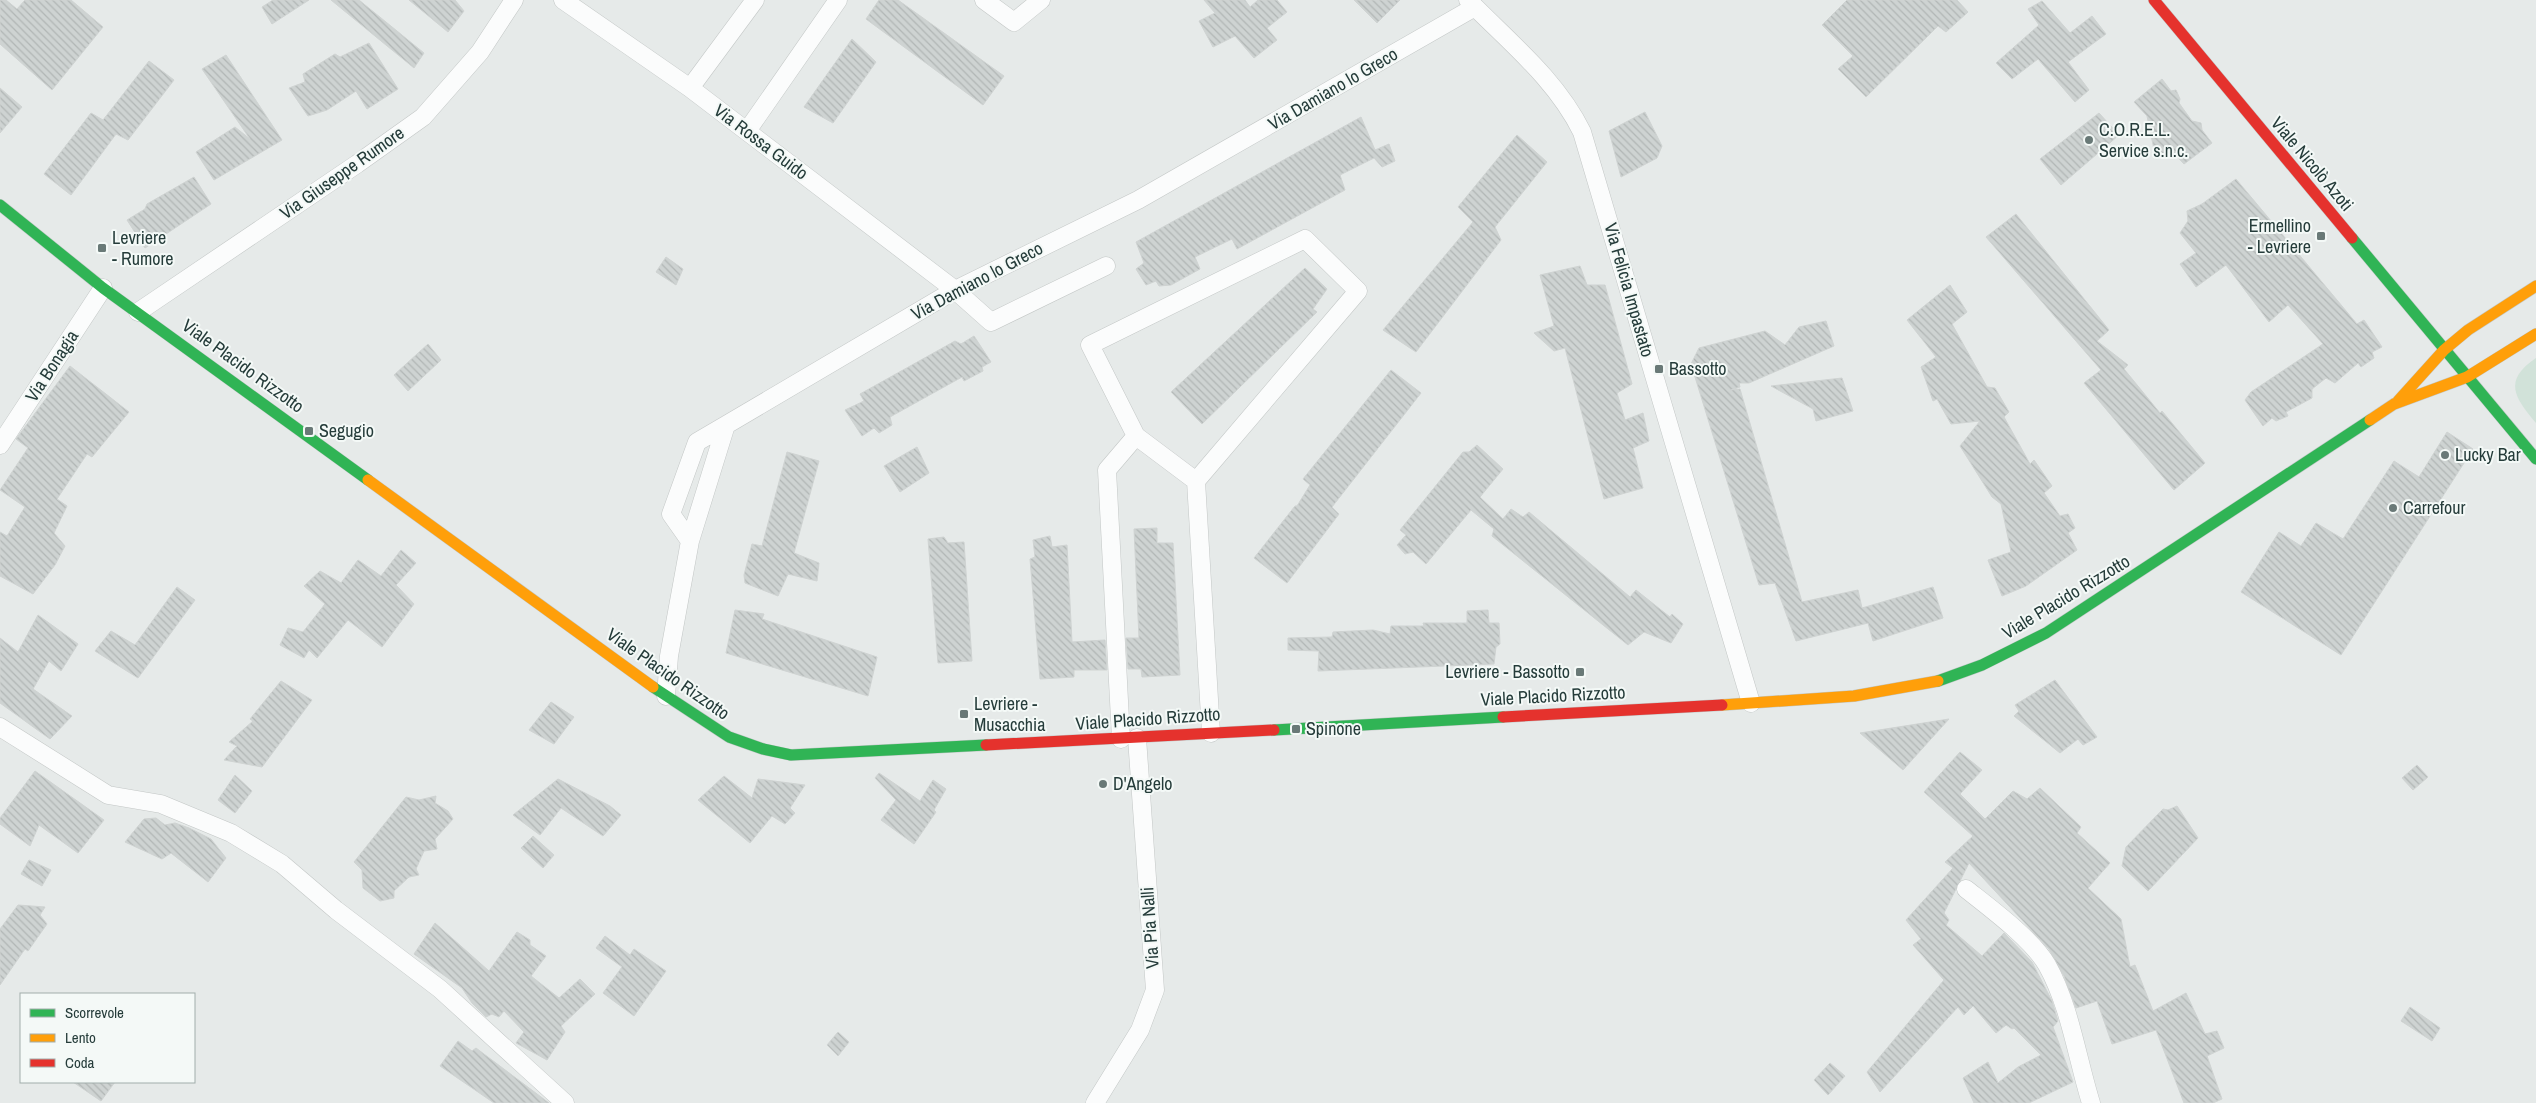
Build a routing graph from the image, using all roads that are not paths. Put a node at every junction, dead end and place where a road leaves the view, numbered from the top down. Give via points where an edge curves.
1 (514, 0) edge
2 (562, 0) edge
3 (755, 0) edge
4 (838, 0) edge
5 (984, 0) edge
6 (1041, 0) edge
7 (2154, 0) edge
8 (1471, 4) edge
9 (690, 88) junction
10 (747, 131) junction
11 (0, 205) edge
12 (1106, 266) dead end
13 (2536, 286) edge
14 (103, 288) junction
15 (955, 290) junction
16 (138, 312) junction
17 (2536, 334) edge
18 (2444, 350) junction
19 (2467, 377) junction
20 (2394, 404) junction
21 (726, 425) junction
22 (1136, 436) junction
23 (0, 445) edge
24 (2536, 459) edge
25 (1196, 481) junction
26 (690, 542) junction
27 (666, 696) junction
28 (1751, 703) junction
29 (0, 727) edge
30 (1211, 733) junction
31 (1129, 739) junction
32 (1966, 889) dead end
33 (565, 1103) edge
34 (1095, 1103) edge
35 (2091, 1103) edge

1 - 16 street, Via Giuseppe Rumore via 480,52 423,117
2 - 9 street, Via Rossa Guido
3 - 9 street
4 - 10 street
5 - 6 street via 1014,22
7 - 18 street, Viale Nicolò Azoti
8 - 15 street, Via Damiano lo Greco via 1138,200
8 - 28 street, Via Felicia Impastato via 1550,82 1570,106 1582,132
9 - 10 street, Via Rossa Guido
10 - 15 street, Via Rossa Guido
11 - 14 street, Viale Placido Rizzotto
12 - 15 street, Via Rossa Guido via 991,322
13 - 18 street via 2468,330
14 - 16 street, Viale Placido Rizzotto
14 - 23 street, Via Bonagia
15 - 21 street, Via Damiano lo Greco
16 - 27 street, Viale Placido Rizzotto
17 - 19 street
18 - 19 street, Viale Nicolò Azoti
18 - 20 street
19 - 20 street
19 - 24 street, Viale Nicolò Azoti
20 - 28 street, Viale Placido Rizzotto via 2046,633 1984,664 1941,680 1881,693 1825,700
21 - 26 street
21 - 26 street, Via Damiano lo Greco via 697,442 671,514
22 - 25 street
22 - 25 street via 1090,345 1305,238 1358,291
22 - 31 street, Via Pia Nalli via 1107,470
25 - 30 street
26 - 27 street via 669,656
27 - 31 street, Viale Placido Rizzotto via 729,737 791,755
28 - 30 street, Viale Placido Rizzotto
29 - 33 street via 108,795 161,804 231,833 282,864 336,910 440,989
30 - 31 street, Viale Placido Rizzotto
31 - 34 street, Via Pia Nalli via 1155,990 1140,1030
32 - 35 street via 2017,931 2046,964 2064,1004

